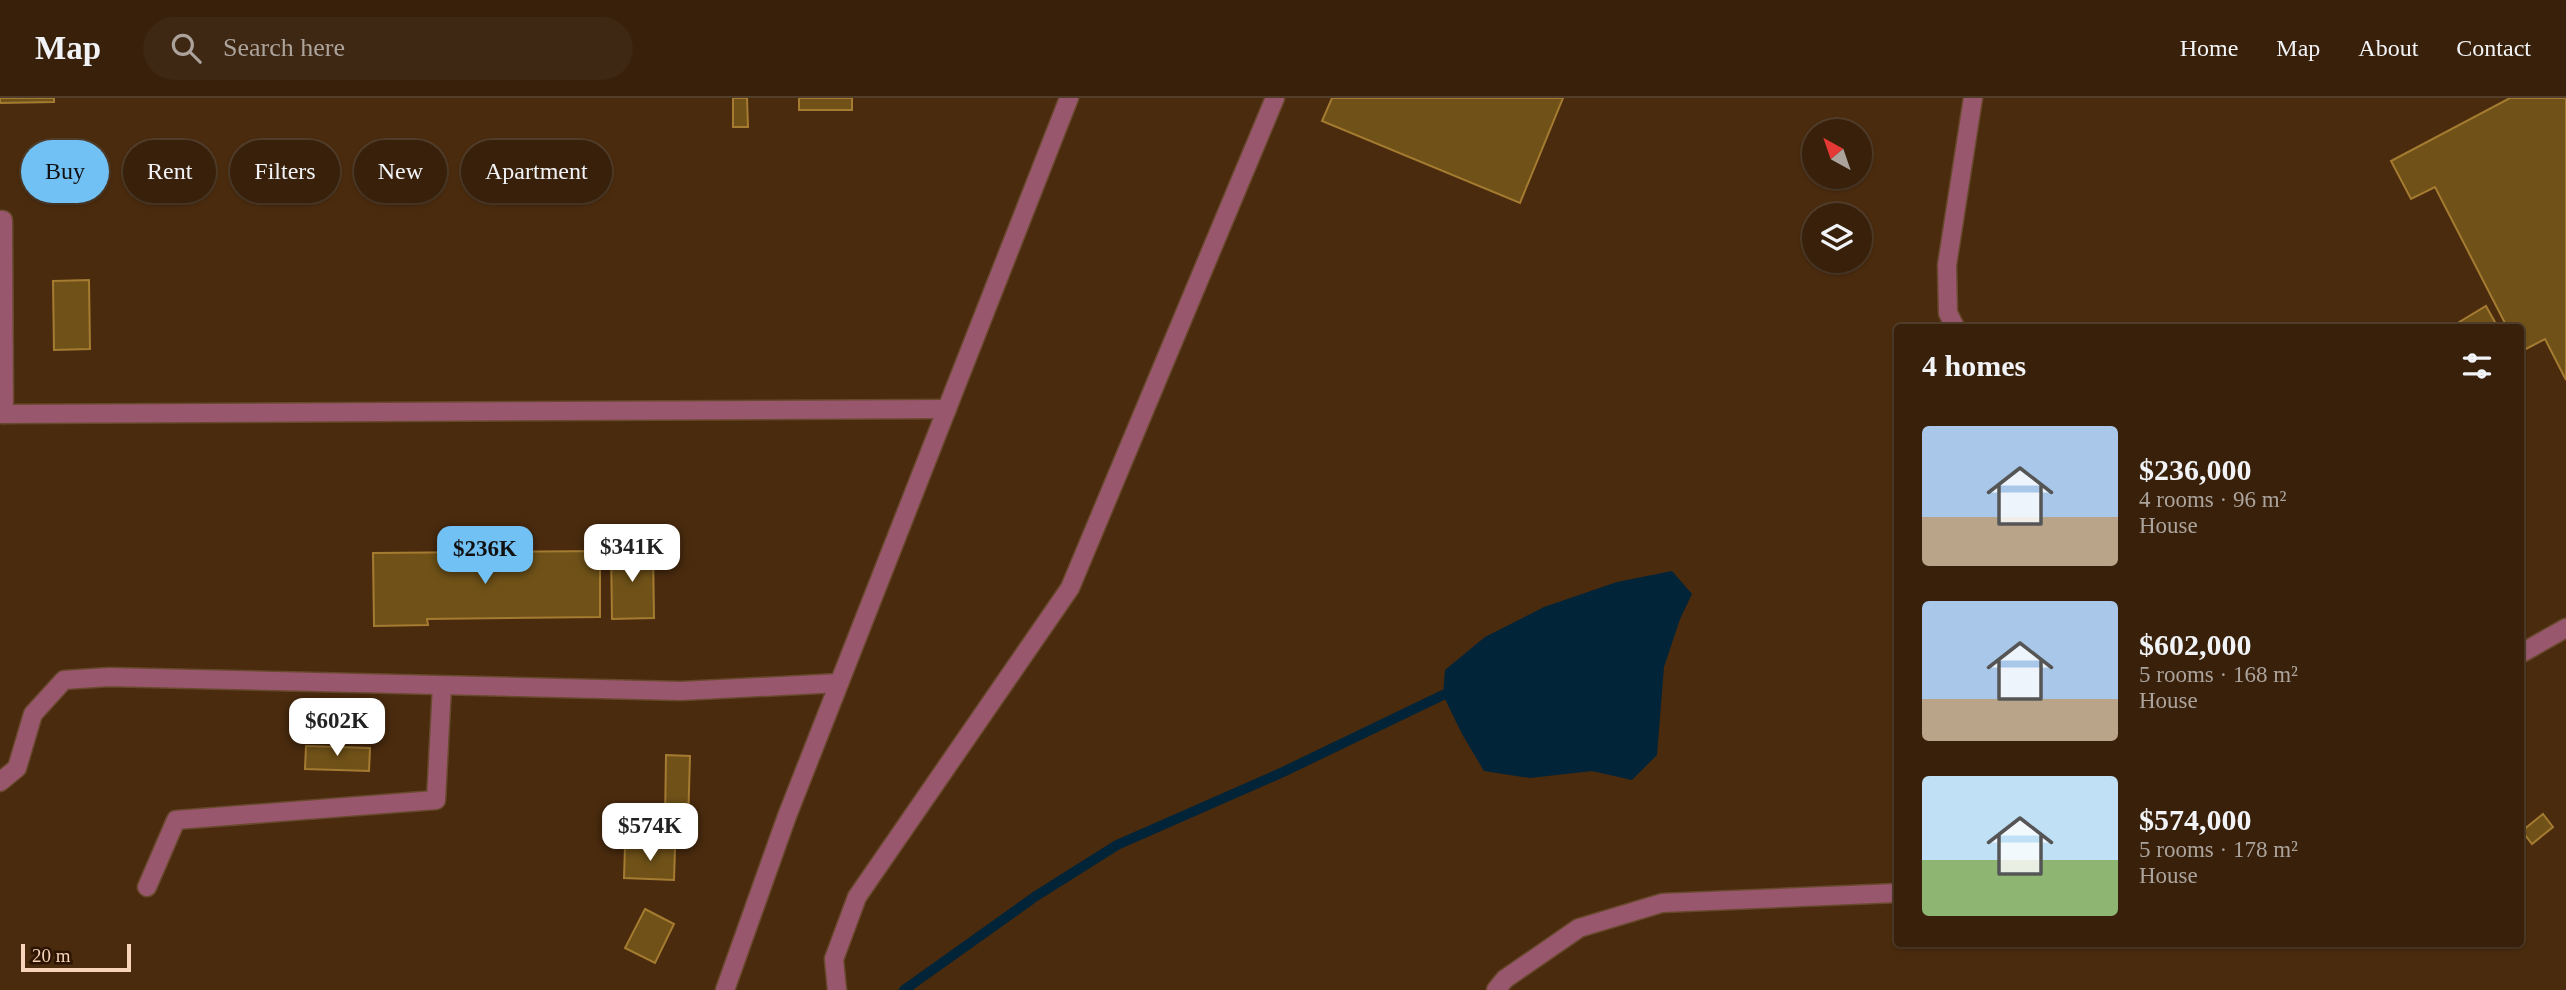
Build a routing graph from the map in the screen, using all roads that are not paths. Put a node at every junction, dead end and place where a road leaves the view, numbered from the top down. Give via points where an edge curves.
1 (1069, 98) edge
2 (1275, 98) edge
3 (1973, 98) edge
4 (0, 220) edge
5 (1954, 324) edge
6 (947, 409) junction
7 (2, 414) edge
8 (2566, 628) edge
9 (2524, 652) edge
10 (839, 683) junction
11 (442, 686) junction
12 (0, 782) edge
13 (146, 887) dead end
14 (1894, 893) edge
15 (725, 990) edge
16 (837, 990) edge
17 (1496, 990) edge

1 - 6 lane
2 - 16 lane via 1070,588 857,897 834,959
3 - 5 lane via 1947,265 1948,313
4 - 7 lane
6 - 7 lane
6 - 10 lane
8 - 9 lane
10 - 11 lane via 681,691
10 - 15 lane
11 - 12 lane via 109,677 64,680 33,714 17,768
11 - 13 lane via 436,800 176,820
14 - 17 lane via 1662,903 1579,928

